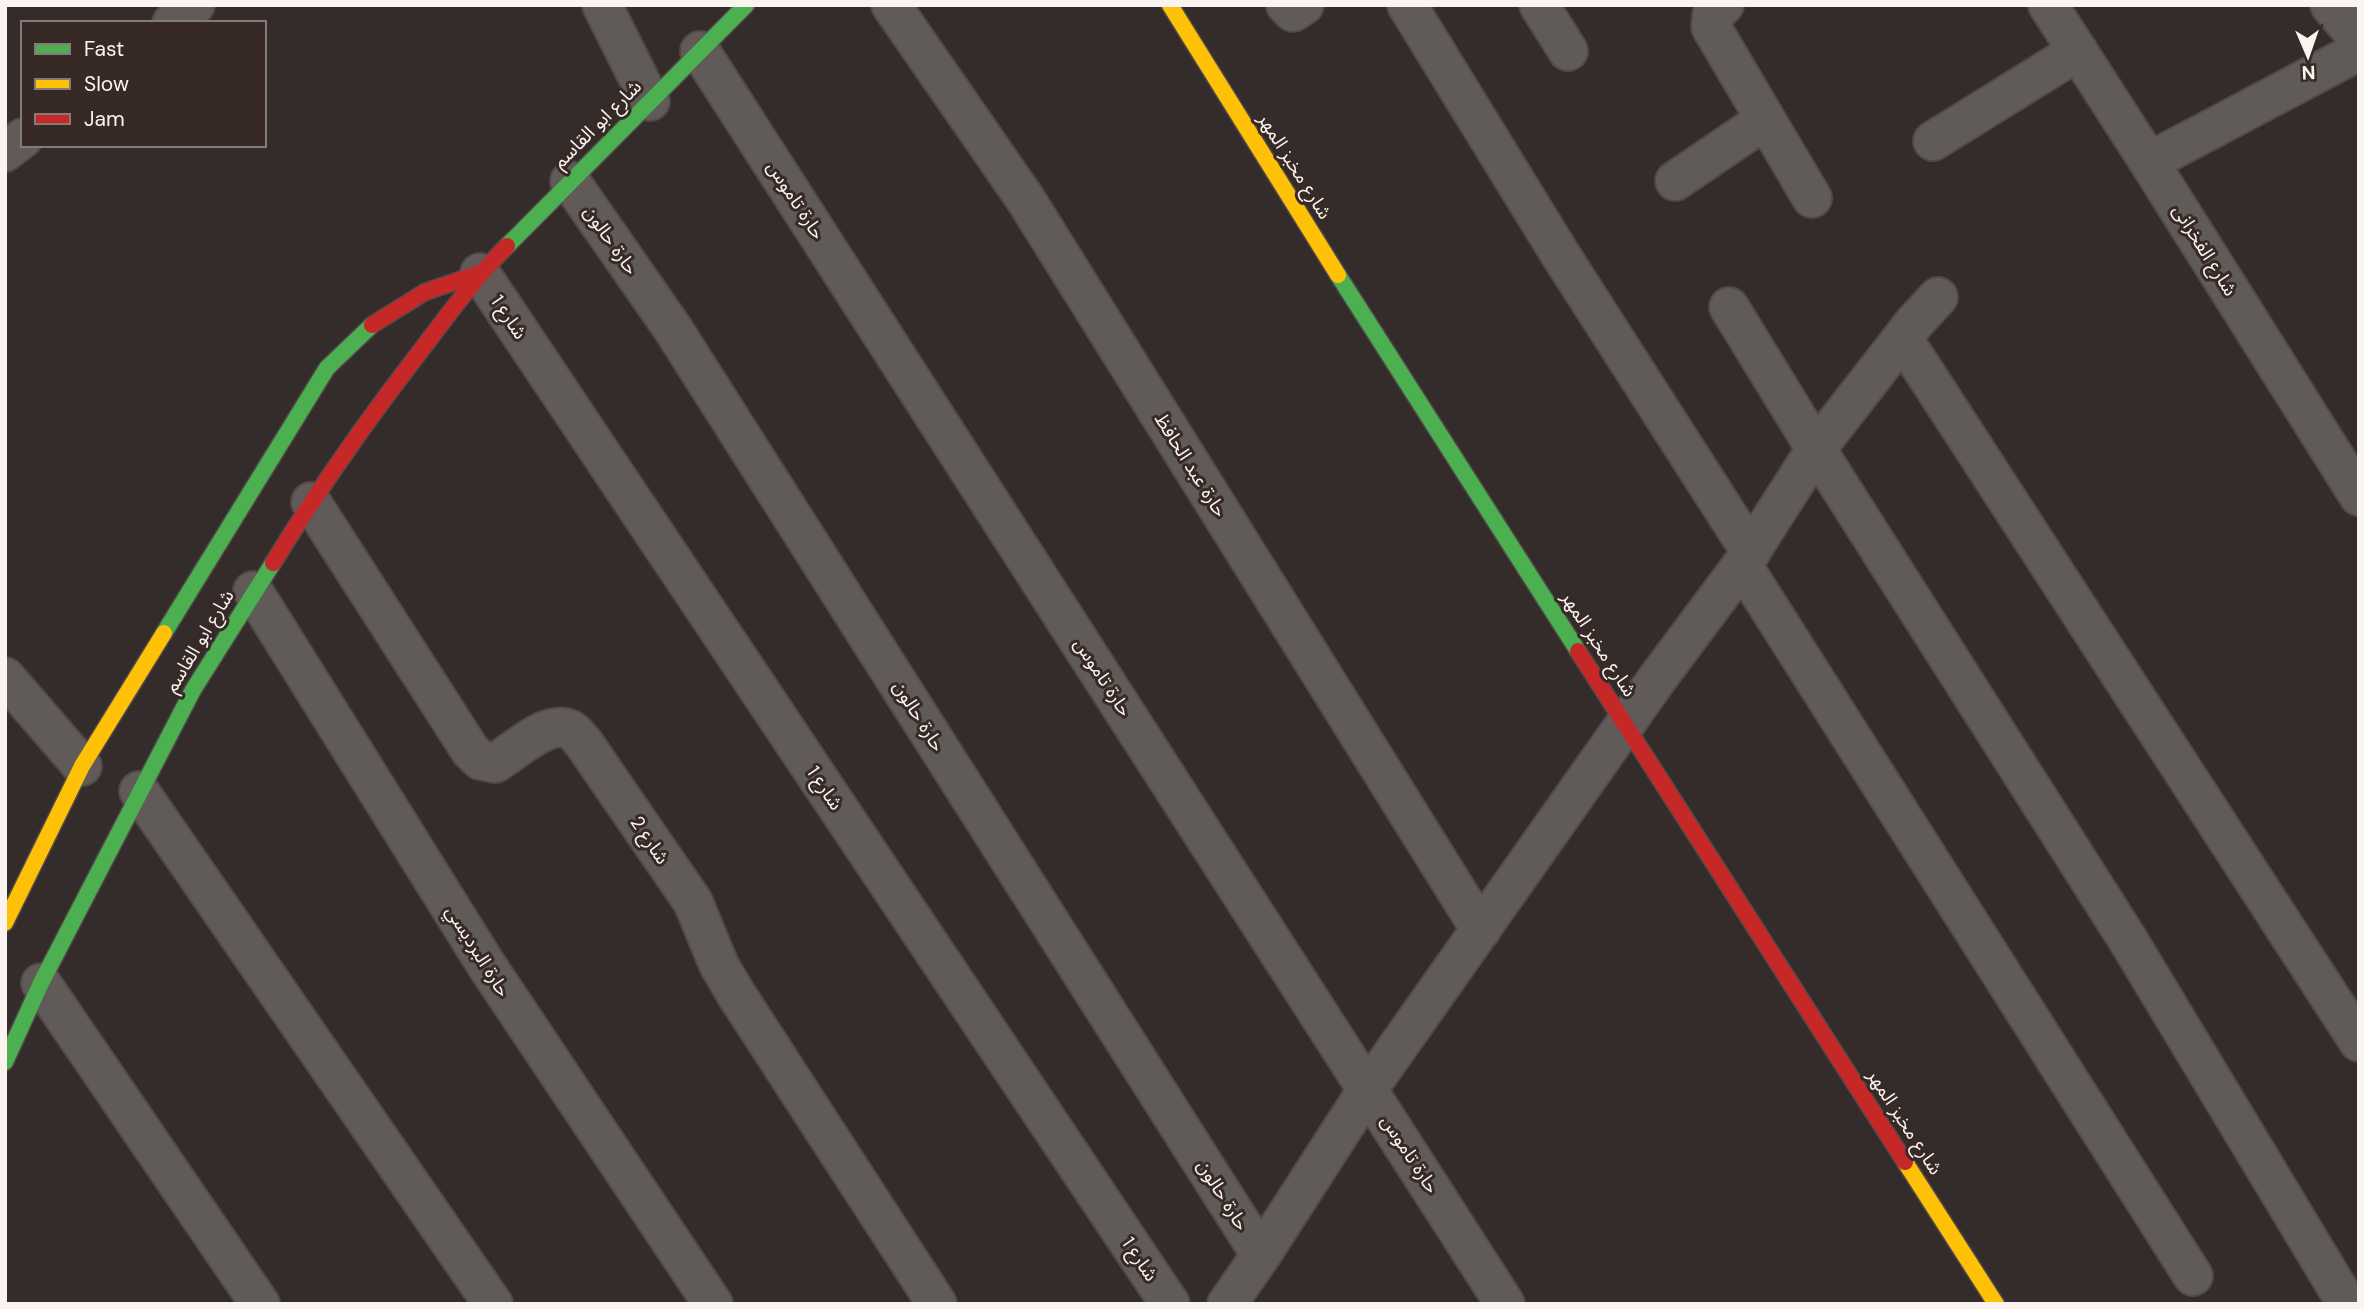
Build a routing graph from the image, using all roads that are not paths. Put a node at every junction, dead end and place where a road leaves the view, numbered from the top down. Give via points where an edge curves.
1 (602, 5) edge
2 (746, 5) edge
3 (891, 5) edge
4 (1170, 5) edge
5 (1286, 5) edge
6 (1304, 5) edge
7 (1407, 5) edge
8 (1539, 5) edge
9 (1724, 5) edge
10 (2048, 5) edge
11 (2330, 5) edge
12 (2359, 39) edge
13 (700, 51) junction
14 (1568, 51) dead end
15 (2078, 51) junction
16 (2359, 51) edge
17 (650, 101) junction
18 (1765, 120) junction
19 (21, 140) edge
20 (1933, 141) dead end
21 (5, 152) edge
22 (2149, 162) junction
23 (570, 181) junction
24 (1675, 181) dead end
25 (1812, 198) dead end
26 (480, 273) junction
27 (1938, 297) dead end
28 (1729, 307) dead end
29 (1903, 339) junction
30 (1816, 449) junction
31 (2359, 496) edge
32 (311, 502) junction
33 (1747, 558) junction
34 (253, 592) junction
35 (5, 677) edge
36 (1626, 725) junction
37 (82, 766) junction
38 (139, 791) junction
39 (5, 923) edge
40 (1481, 930) junction
41 (41, 983) junction
42 (2359, 1042) edge
43 (5, 1062) edge
44 (1368, 1089) junction
45 (2193, 1276) dead end
46 (1248, 1286) edge
47 (260, 1304) edge
48 (493, 1304) edge
49 (713, 1304) edge
50 (937, 1304) edge
51 (1170, 1304) edge
52 (1505, 1304) edge
53 (1996, 1304) edge
54 (2347, 1304) edge

1 - 17 street
2 - 13 street, شارع ابو القاسم
3 - 40 street, حارة عبد الحافظ via 1026,200
4 - 36 street, شارع مخبز المهر
5 - 6 street via 1293,12
7 - 33 street
8 - 14 street
9 - 18 street via 1712,16 1711,27
10 - 15 street, شارع الفخرانى
11 - 12 street
13 - 17 street, شارع ابو القاسم
13 - 44 street, حارة تاموس
15 - 20 street
15 - 22 street, شارع الفخرانى
16 - 22 street
17 - 23 street, شارع ابو القاسم
18 - 24 street
18 - 25 street
19 - 21 street
22 - 31 street, شارع الفخرانى
23 - 26 street, شارع ابو القاسم
23 - 46 street, حارة حالون via 674,330
26 - 32 street, شارع ابو القاسم
26 - 37 street, شارع ابو القاسم via 425,292 372,325 327,368
26 - 51 street, شارع 1
27 - 29 street
28 - 30 street
29 - 30 street
29 - 42 street
30 - 33 street
30 - 54 street via 2128,940
32 - 34 street, شارع ابو القاسم
32 - 50 street, شارع 2 via 462,739 480,760 495,763 558,726 572,730 583,742 693,902 736,995
33 - 36 street
33 - 45 street
34 - 38 street, شارع ابو القاسم
34 - 49 street, حارة البرديسي via 487,966
35 - 37 street
36 - 40 street
36 - 53 street, شارع مخبز المهر
37 - 39 street, شارع ابو القاسم
38 - 41 street, شارع ابو القاسم
38 - 48 street
40 - 44 street
41 - 43 street, شارع ابو القاسم
41 - 47 street
44 - 46 street
44 - 52 street, حارة تاموس

